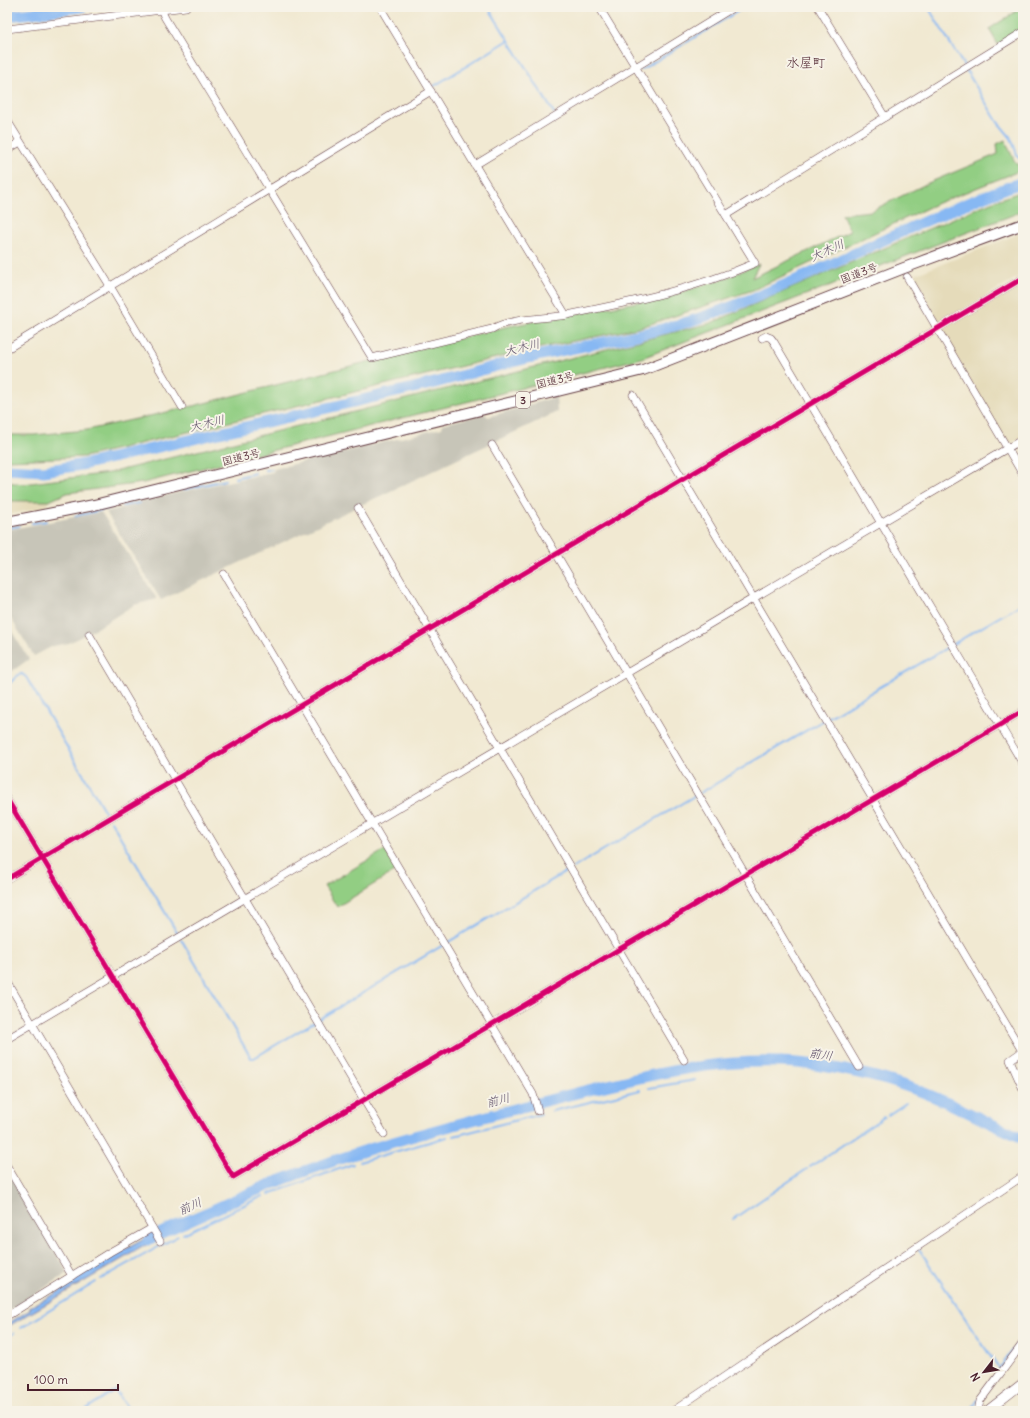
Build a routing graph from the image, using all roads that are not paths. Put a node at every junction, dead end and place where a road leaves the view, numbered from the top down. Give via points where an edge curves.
1 (186, 7) edge
2 (380, 7) edge
3 (598, 7) edge
4 (734, 7) edge
5 (818, 7) edge
6 (160, 9) edge
7 (7, 29) edge
8 (1023, 32) edge
9 (635, 67) junction
10 (431, 91) junction
11 (885, 117) junction
12 (7, 120) edge
13 (20, 142) junction
14 (7, 150) edge
15 (475, 164) junction
16 (270, 190) junction
17 (726, 215) junction
18 (1023, 224) edge
19 (907, 277) dead end
20 (1023, 278) edge
21 (110, 286) junction
22 (566, 315) junction
23 (937, 328) junction
24 (762, 338) dead end
25 (7, 349) edge
26 (633, 395) dead end
27 (810, 403) junction
28 (182, 407) dead end
29 (1023, 439) edge
30 (492, 444) dead end
31 (1008, 448) junction
32 (1023, 475) edge
33 (682, 479) junction
34 (358, 508) dead end
35 (7, 522) edge
36 (882, 523) junction
37 (556, 554) junction
38 (224, 574) dead end
39 (754, 599) junction
40 (429, 629) junction
41 (89, 634) dead end
42 (626, 674) junction
43 (302, 704) junction
44 (1023, 711) edge
45 (1000, 725) junction
46 (499, 748) junction
47 (1023, 764) edge
48 (175, 779) junction
49 (7, 799) edge
50 (873, 800) junction
51 (372, 824) junction
52 (42, 858) junction
53 (746, 875) junction
54 (7, 878) edge
55 (245, 899) junction
56 (618, 950) junction
57 (113, 976) junction
58 (7, 981) edge
59 (32, 1024) junction
60 (491, 1025) junction
61 (7, 1039) edge
62 (1023, 1051) edge
63 (684, 1060) dead end
64 (859, 1067) dead end
65 (1023, 1089) edge
66 (364, 1100) junction
67 (538, 1111) dead end
68 (384, 1134) dead end
69 (7, 1166) edge
70 (1023, 1176) edge
71 (153, 1229) junction
72 (160, 1241) dead end
73 (72, 1276) junction
74 (7, 1316) edge
75 (1023, 1343) edge
76 (1023, 1383) edge
77 (673, 1411) edge
78 (978, 1411) edge
79 (986, 1411) edge

1 - 6 street
2 - 10 street
3 - 9 street
4 - 9 street
5 - 11 street
6 - 7 street
6 - 16 street
8 - 11 street
9 - 15 street
9 - 17 street
10 - 15 street
10 - 16 street
11 - 17 street
12 - 13 street
13 - 14 street
13 - 21 street
15 - 22 street
16 - 21 street
16 - 22 street via 372,358 492,329 499,325
17 - 22 street via 756,264 722,278 666,294
18 - 35 highway, 国道3号 / 3 via 643,370 94,506
19 - 23 street
20 - 23 street
21 - 25 street
21 - 28 street
23 - 27 street
23 - 31 street
24 - 27 street via 766,336 774,342
26 - 33 street
27 - 33 street
27 - 36 street
29 - 31 street
30 - 37 street
31 - 32 street
31 - 36 street
33 - 37 street
33 - 39 street
34 - 40 street
36 - 39 street
36 - 45 street
37 - 40 street
37 - 42 street
38 - 43 street
39 - 42 street
39 - 50 street
40 - 43 street
40 - 46 street
41 - 48 street
42 - 46 street
42 - 53 street
43 - 48 street
43 - 51 street
44 - 45 street
45 - 47 street
45 - 50 street
46 - 51 street
46 - 56 street
48 - 52 street
48 - 55 street
49 - 52 street
50 - 53 street
50 - 62 street
51 - 55 street
51 - 60 street
52 - 54 street
52 - 57 street
53 - 56 street
53 - 64 street
55 - 57 street
55 - 66 street
56 - 60 street
56 - 63 street
57 - 59 street
57 - 66 street via 232,1177
58 - 59 street
59 - 61 street
59 - 71 street
60 - 66 street
60 - 67 street via 533,1094
62 - 65 street via 1010,1060
66 - 68 street
69 - 73 street
70 - 77 street
71 - 72 street
71 - 73 street
73 - 74 street
75 - 78 street via 980,1401
76 - 79 main road

